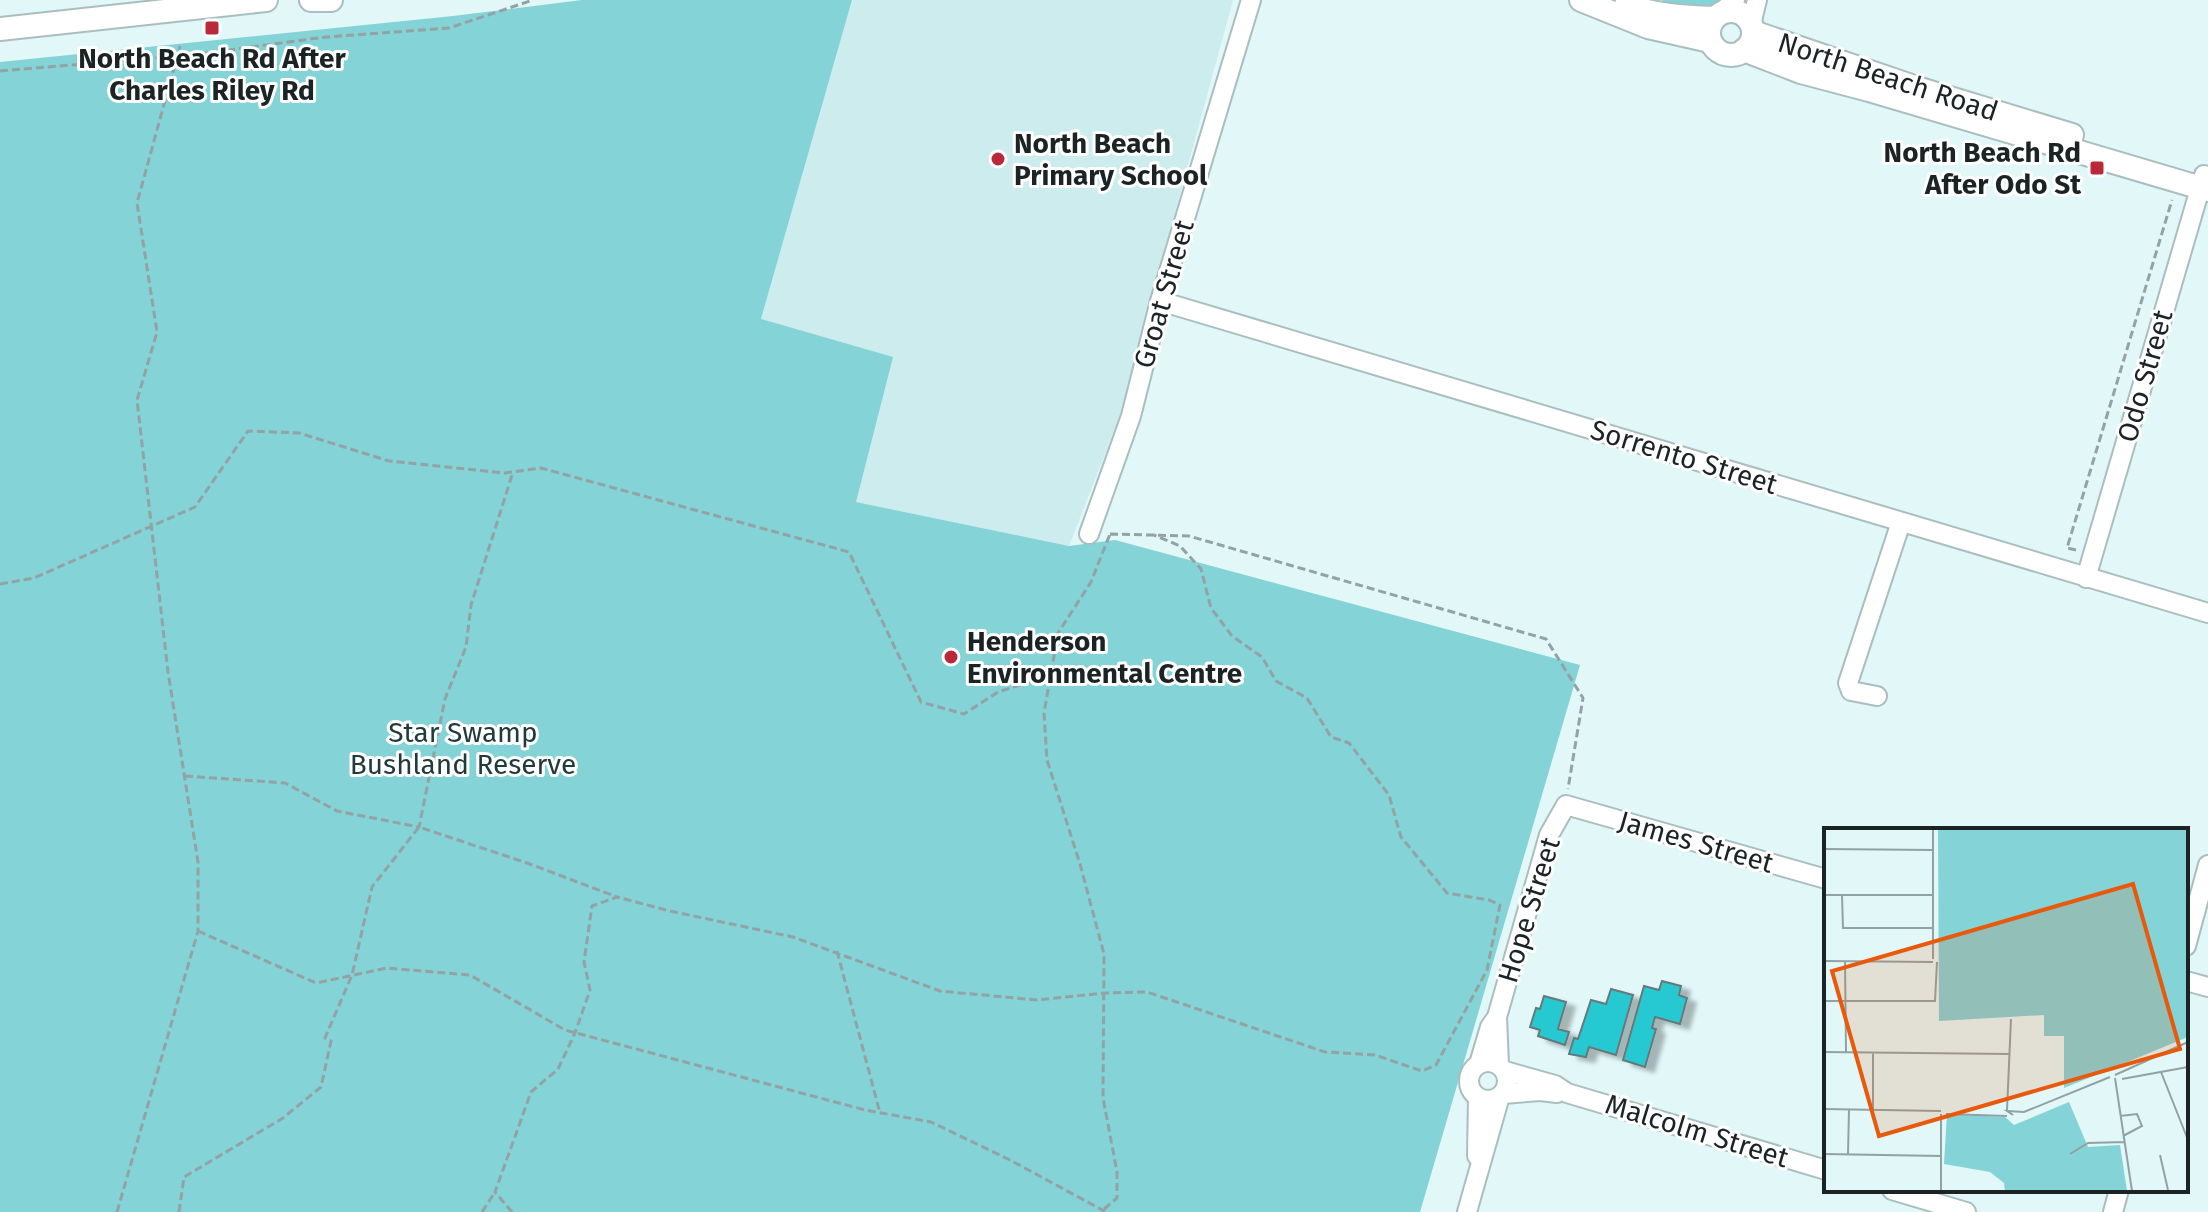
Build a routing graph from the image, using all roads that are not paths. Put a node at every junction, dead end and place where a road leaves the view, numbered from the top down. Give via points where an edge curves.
1 (266, 0) edge
2 (311, 0) edge
3 (331, 0) edge
4 (1581, 0) edge
5 (1614, 0) edge
6 (1757, 0) edge
7 (1253, 2) edge
8 (1722, 11) edge
9 (0, 29) edge
10 (1750, 36) junction
11 (1710, 41) junction
12 (2205, 182) edge
13 (1160, 301) junction
14 (1901, 522) junction
15 (1089, 534) road end
16 (2086, 578) junction
17 (2208, 613) edge
18 (1877, 696) dead end
19 (1566, 805) joint
20 (2208, 865) edge
21 (1824, 878) edge
22 (2188, 939) edge
23 (2188, 982) edge
24 (2208, 987) edge
25 (1497, 1017) junction
26 (1479, 1064) junction
27 (1502, 1068) junction
28 (1567, 1093) junction
29 (1501, 1095) junction
30 (1478, 1097) junction
31 (1480, 1166) junction
32 (1824, 1169) edge
33 (1899, 1192) edge
34 (2118, 1192) edge
35 (1467, 1212) edge
36 (1966, 1212) edge
37 (2113, 1212) edge

1 - 9 main road
2 - 3 main road
4 - 11 main road via 1648,27
5 - 8 main road via 1678,16
6 - 10 street
7 - 13 street, Groat Street
8 - 10 main road via 1737,11 1748,19
8 - 11 main road via 1709,29
10 - 11 main road via 1732,55
10 - 12 main road, North Beach Road
12 - 16 street, Odo Street
13 - 14 street, Sorrento Street
13 - 15 street, Groat Street via 1131,416
14 - 16 street, Sorrento Street
14 - 18 street via 1848,683 1851,691
16 - 17 street, Sorrento Street
19 - 21 street, James Street
19 - 25 street, Hope Street via 1549,835
20 - 22 street
23 - 24 street
25 - 26 street, Hope Street
25 - 27 street, Hope Street
26 - 27 street
26 - 30 street via 1469,1080
27 - 28 street, Malcolm Street
27 - 29 street via 1507,1085
28 - 29 street, Malcolm Street
28 - 32 street, Malcolm Street
29 - 30 street
29 - 31 street
30 - 31 street
31 - 35 street
33 - 36 street
34 - 37 street

